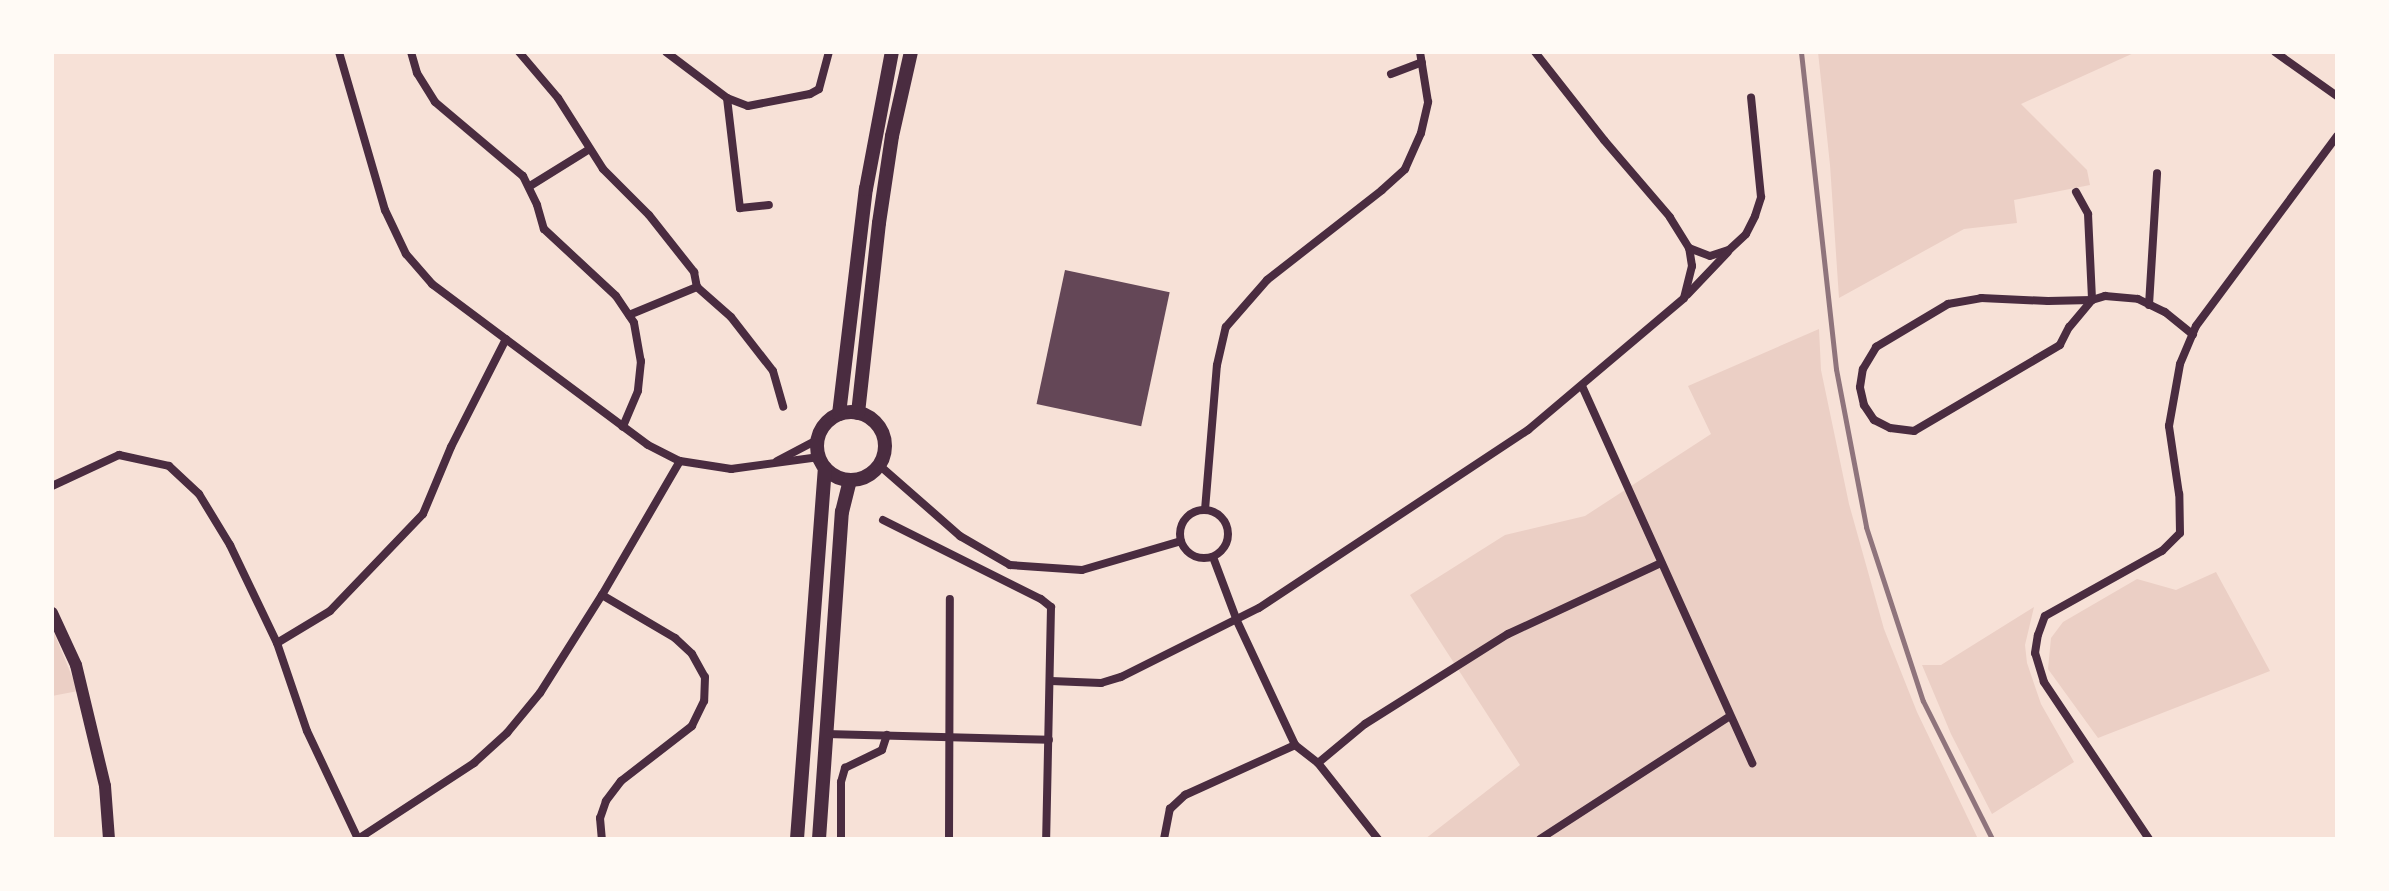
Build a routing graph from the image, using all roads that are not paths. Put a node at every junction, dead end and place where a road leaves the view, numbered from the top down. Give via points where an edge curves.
1 (339, 52) edge
2 (411, 52) edge
3 (519, 52) edge
4 (666, 52) edge
5 (829, 52) edge
6 (892, 52) edge
7 (911, 52) edge
8 (1535, 52) edge
9 (2275, 52) edge
10 (1421, 57) edge
11 (1391, 74) dead end
12 (2337, 96) edge
13 (1751, 97) dead end
14 (727, 98) junction
15 (2337, 136) edge
16 (588, 150) junction
17 (2157, 173) dead end
18 (530, 186) junction
19 (2076, 192) dead end
20 (769, 205) dead end
21 (1689, 248) junction
22 (1731, 249) junction
23 (697, 287) junction
24 (1684, 298) junction
25 (2092, 300) junction
26 (2149, 305) junction
27 (629, 315) junction
28 (2193, 335) junction
29 (506, 339) junction
30 (1582, 386) junction
31 (783, 407) dead end
32 (858, 413) junction
33 (839, 414) junction
34 (623, 427) junction
35 (817, 440) junction
36 (680, 461) junction
37 (773, 463) junction
38 (822, 463) junction
39 (879, 465) junction
40 (850, 480) junction
41 (52, 486) edge
42 (1205, 510) junction
43 (883, 520) dead end
44 (1181, 541) junction
45 (1213, 557) junction
46 (1661, 563) junction
47 (602, 595) junction
48 (950, 599) dead end
49 (52, 613) edge
50 (1237, 621) junction
51 (277, 643) junction
52 (1051, 681) junction
53 (1730, 716) junction
54 (826, 734) junction
55 (887, 735) junction
56 (949, 737) junction
57 (1049, 740) junction
58 (1295, 745) junction
59 (1318, 763) junction
60 (1752, 763) dead end
61 (109, 839) edge
62 (358, 839) edge
63 (602, 839) edge
64 (797, 839) edge
65 (819, 839) edge
66 (841, 839) edge
67 (949, 839) edge
68 (1046, 839) edge
69 (1164, 839) edge
70 (1378, 839) edge
71 (1540, 839) edge
72 (2149, 839) edge

1 - 29 street via 385,210 406,254 432,284
2 - 18 street via 435,102
3 - 16 street via 558,98
4 - 14 street
5 - 14 street via 824,80 810,94 748,106
6 - 33 main road via 862,217
7 - 32 main road via 879,223
8 - 21 street via 1670,217
9 - 12 street
10 - 11 street
10 - 42 street via 1428,102 1405,169 1267,280 1226,327 1217,365
13 - 22 street via 1761,197 1746,234
14 - 20 street via 740,208
15 - 28 street
16 - 18 street
16 - 23 street via 649,215 694,272
17 - 26 street
18 - 27 street via 544,229 616,296
19 - 25 street via 2088,214
21 - 22 street via 1710,256
21 - 24 street via 1692,266
22 - 24 street
23 - 27 street
23 - 31 street via 731,317 773,371
24 - 30 street
25 - 25 street via 1981,298 1948,304 1876,347 1863,369 1864,405 1874,420 1914,431 2060,345
25 - 26 street via 2105,296
26 - 28 street
27 - 34 street via 641,361 638,391
28 - 72 street via 2180,364 2169,426 2180,533 2162,551 2045,616 2035,653 2059,709
29 - 34 street
29 - 51 street via 423,514 330,611
30 - 46 street
30 - 50 street via 1493,456
32 - 33 main road
32 - 39 main road via 882,433
33 - 35 main road via 825,424
34 - 36 street
35 - 37 street
35 - 38 main road
36 - 37 street via 731,469
36 - 47 street
37 - 38 street
38 - 40 main road
38 - 64 main road
39 - 40 main road via 869,475
39 - 44 street via 960,536 1010,565 1082,570
40 - 54 main road via 842,512
41 - 51 street via 119,455 169,466 199,494
42 - 44 street via 1185,519
42 - 45 street via 1220,516 1228,530 1225,546
43 - 52 street via 1051,607
44 - 45 street via 1197,557
45 - 50 street
46 - 53 street
46 - 59 street via 1508,634 1365,724
47 - 62 street via 540,693 507,733 474,763
47 - 63 street via 675,638 705,677 704,701 692,726 621,781 606,801 600,818
48 - 56 street
49 - 61 street via 76,665 105,786
50 - 52 street via 1121,677 1101,683
50 - 58 street
51 - 62 street via 307,731
52 - 57 street
53 - 60 street
53 - 71 street
54 - 55 street
54 - 65 main road
55 - 56 street
55 - 66 street via 882,750 845,768
56 - 57 street
56 - 67 street
57 - 68 street
58 - 59 street
58 - 69 street via 1185,795 1170,809
59 - 70 street

